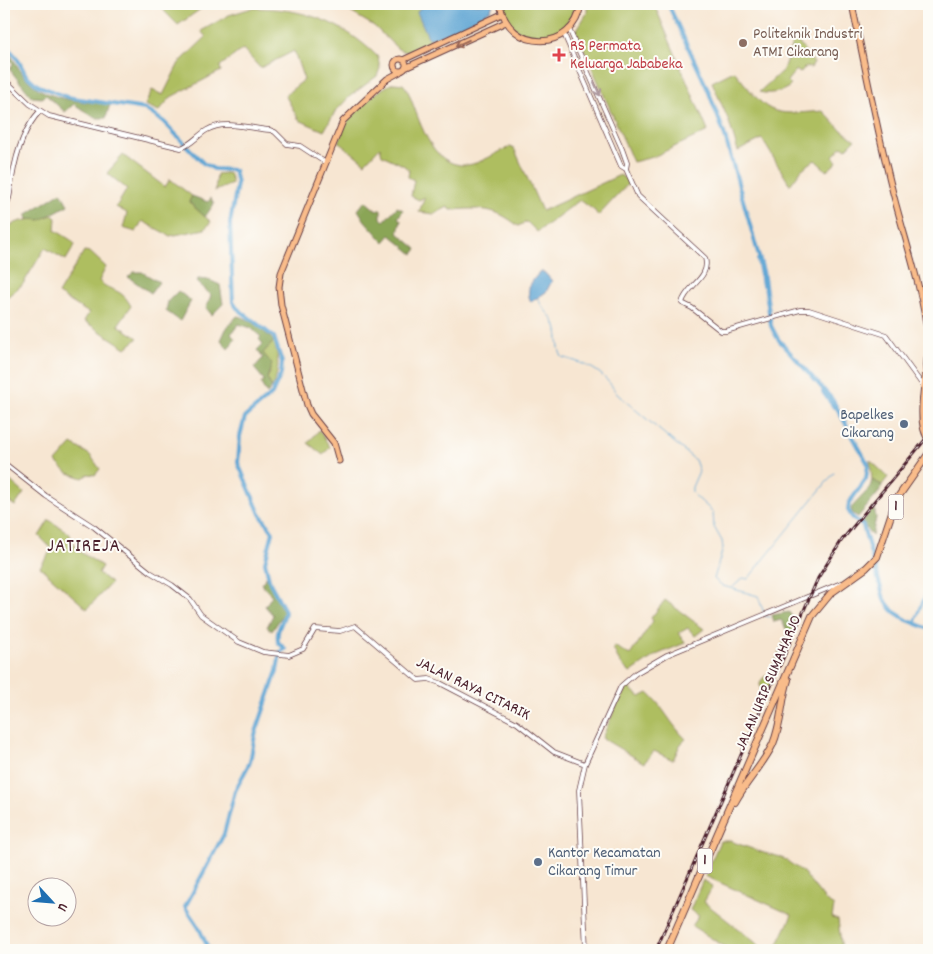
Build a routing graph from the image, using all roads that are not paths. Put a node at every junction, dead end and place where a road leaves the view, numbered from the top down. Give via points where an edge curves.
1 (500, 4) edge
2 (580, 4) edge
3 (852, 4) edge
4 (502, 14) junction
5 (484, 22) junction
6 (506, 22) junction
7 (569, 29) junction
8 (487, 31) junction
9 (564, 34) junction
10 (403, 60) junction
11 (394, 66) junction
12 (405, 68) junction
13 (400, 72) junction
14 (4, 79) edge
15 (387, 79) junction
16 (40, 111) junction
17 (327, 164) junction
18 (626, 170) junction
19 (4, 208) edge
20 (924, 387) junction
21 (929, 440) edge
22 (929, 453) edge
23 (929, 458) edge
24 (339, 461) dead end
25 (4, 463) edge
26 (877, 561) junction
27 (868, 570) junction
28 (846, 582) junction
29 (820, 591) junction
30 (826, 597) junction
31 (762, 734) junction
32 (775, 738) junction
33 (757, 746) junction
34 (769, 752) junction
35 (585, 764) junction
36 (586, 950) edge
37 (669, 950) edge

1 - 4 main road
2 - 7 main road via 577,18
3 - 20 main road via 890,182 927,330 929,357
4 - 5 main road
4 - 6 main road
5 - 8 main road via 488,25
5 - 10 main road
6 - 8 main road
6 - 9 main road via 517,34 531,40 546,41
7 - 9 main road
7 -> 18 street via 622,149
8 -> 12 main road
9 - 18 street via 621,166
10 - 11 main road via 396,60
10 - 12 main road
11 - 13 main road
11 - 15 main road
12 - 13 main road
13 - 15 main road
14 - 16 street
15 - 17 main road via 343,121
16 - 17 street via 60,120 181,148 204,131 226,125 274,131 290,144
16 - 19 street via 30,122 23,139
17 - 24 main road via 283,266 279,287 307,405 334,443
18 - 20 street via 638,196 706,261 704,273 682,303 721,331 806,310 881,333
20 - 21 main road via 924,428
22 - 26 highway, JALAN URIP SUMAHARJO / 1 via 896,500
23 - 26 highway, JALAN URIP SUMAHARJO / 1 via 897,505 884,550
25 - 35 street, JALAN RAYA CITARIK via 150,572 174,586 216,627 248,646 279,655 294,654 301,650 316,628 340,631 355,626 418,680 440,683 517,723 554,752
26 - 27 highway, JALAN URIP SUMAHARJO / 1
27 - 28 highway, JALAN URIP SUMAHARJO / 1
27 - 32 highway, JALAN URIP SUMAHARJO / 1 via 832,597 814,620 787,683
28 - 29 street
28 - 30 highway, JALAN URIP SUMAHARJO / 1
29 - 30 street
29 - 35 street via 667,655 627,680 610,707
30 - 31 highway, JALAN URIP SUMAHARJO / 1 via 812,616
31 - 32 highway via 767,740
31 - 33 highway, JALAN URIP SUMAHARJO / 1
32 - 34 highway, JALAN URIP SUMAHARJO / 1
33 - 34 highway via 766,744
33 - 37 highway, JALAN URIP SUMAHARJO / 1
34 - 37 highway, JALAN URIP SUMAHARJO / 1 via 735,802
35 - 36 street via 578,806

